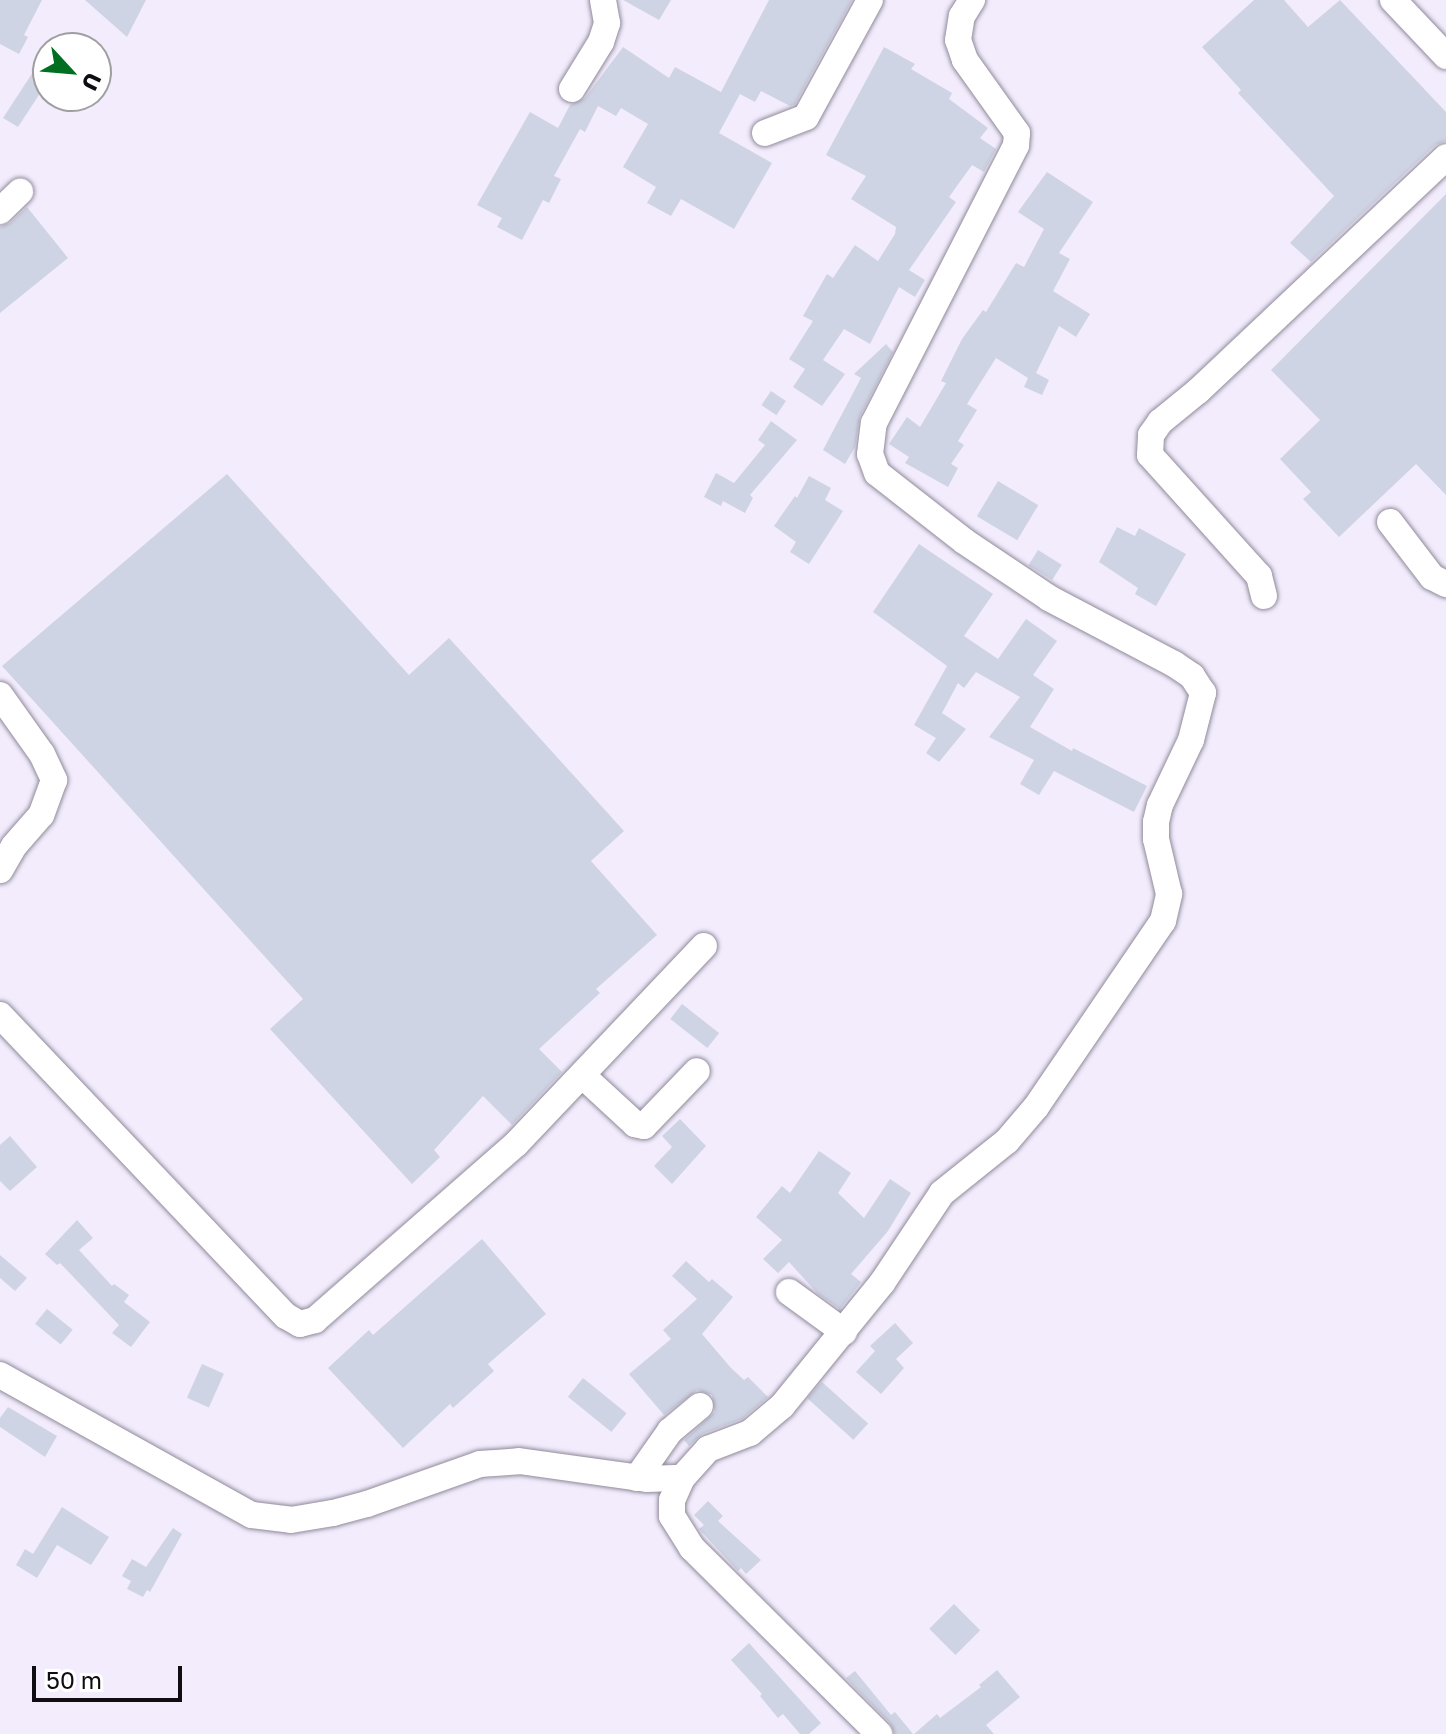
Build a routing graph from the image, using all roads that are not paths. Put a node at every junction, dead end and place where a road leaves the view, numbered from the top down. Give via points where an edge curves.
1 (603, 0) edge
2 (870, 0) edge
3 (972, 0) edge
4 (1393, 0) edge
5 (1446, 56) edge
6 (572, 89) dead end
7 (765, 133) dead end
8 (1446, 157) edge
9 (20, 192) dead end
10 (0, 211) edge
11 (1390, 522) dead end
12 (1446, 584) edge
13 (1264, 596) dead end
14 (0, 695) edge
15 (0, 870) edge
16 (704, 946) dead end
17 (0, 1015) edge
18 (697, 1071) dead end
19 (583, 1076) junction
20 (789, 1292) dead end
21 (844, 1332) junction
22 (0, 1375) edge
23 (700, 1406) dead end
24 (637, 1478) junction
25 (682, 1478) junction
26 (879, 1734) edge

1 - 6 street via 607,23 601,42
2 - 7 street via 806,117
3 - 21 street via 962,16 958,40 965,60 1017,133 1016,145 874,423 870,454 877,473 964,541 1049,598 1174,664 1192,676 1203,693 1191,740 1156,822 1169,894 1163,921 1036,1107 1007,1141 942,1193
4 - 5 street
8 - 13 street via 1151,435 1150,455 1259,576
9 - 10 street
11 - 12 street via 1432,577
14 - 15 street via 54,780 41,815
16 - 19 street
17 - 19 street via 286,1316 300,1324 315,1320 516,1144
18 - 19 street via 644,1126 635,1124
20 - 21 street
21 - 25 street via 782,1406 750,1433 708,1449
22 - 24 street via 252,1515 291,1520 333,1513 480,1464 519,1461
23 - 24 street via 670,1431
24 - 25 street
25 - 26 street via 672,1500 672,1516 692,1548

